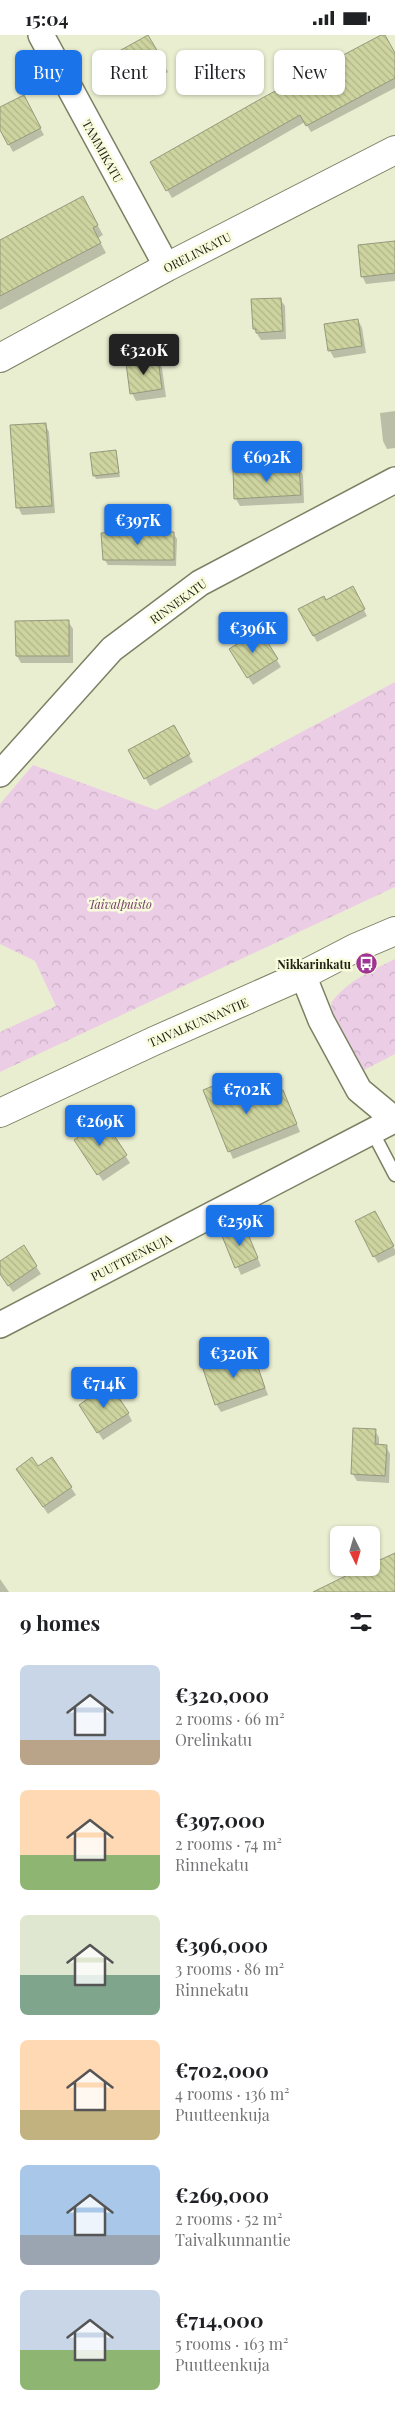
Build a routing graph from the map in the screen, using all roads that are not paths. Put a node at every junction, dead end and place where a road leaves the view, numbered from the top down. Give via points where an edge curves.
1 (40, 35) edge
2 (395, 150) edge
3 (167, 267) junction
4 (0, 358) edge
5 (395, 479) edge
6 (0, 774) edge
7 (395, 931) edge
8 (303, 975) junction
9 (0, 1113) edge
10 (395, 1120) edge
11 (372, 1131) junction
12 (395, 1175) edge
13 (0, 1325) edge

1 - 3 street, TAMMIKATU
2 - 3 street, ORELINKATU
3 - 4 street, ORELINKATU
5 - 6 street, RINNEKATU via 193,588 112,649
7 - 8 street, TAIVALKUNNANTIE
8 - 9 street, TAIVALKUNNANTIE
8 - 10 street via 321,1020 359,1090
10 - 11 street, PUUTTEENKUJA
11 - 12 lane
11 - 13 street, PUUTTEENKUJA

